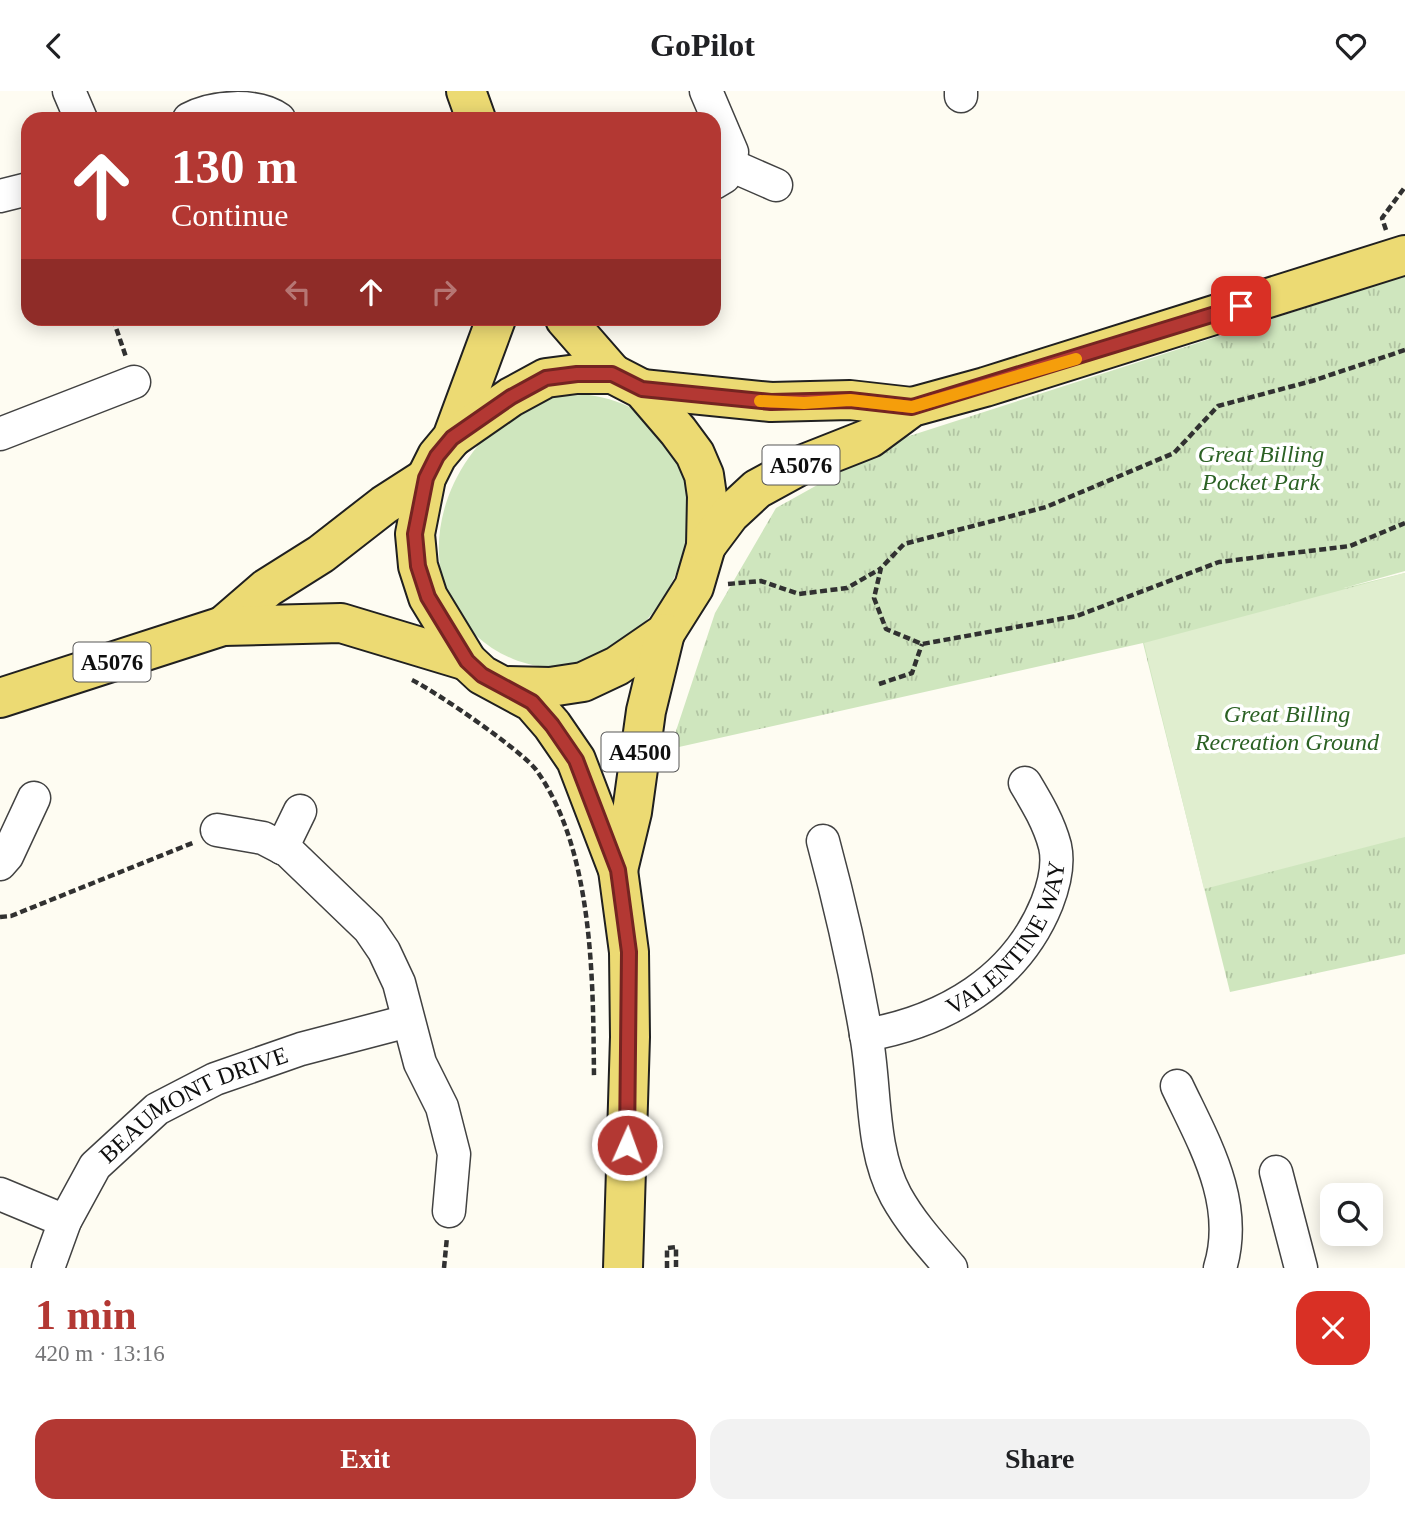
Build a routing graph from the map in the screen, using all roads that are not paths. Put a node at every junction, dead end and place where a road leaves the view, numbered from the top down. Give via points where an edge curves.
1 (69, 91) edge
2 (466, 91) edge
3 (706, 91) edge
4 (78, 112) edge
5 (201, 112) edge
6 (256, 112) edge
7 (474, 112) edge
8 (715, 112) edge
9 (721, 126) edge
10 (721, 174) edge
11 (776, 185) dead end
12 (21, 191) edge
13 (0, 196) edge
14 (1400, 256) edge
15 (493, 326) edge
16 (572, 326) edge
17 (134, 381) road end
18 (627, 381) junction
19 (912, 407) junction
20 (0, 435) edge
21 (452, 438) junction
22 (426, 478) junction
23 (706, 546) junction
24 (223, 626) junction
25 (665, 633) junction
26 (467, 661) junction
27 (501, 685) junction
28 (0, 698) edge
29 (1025, 783) dead end
30 (34, 798) dead end
31 (300, 811) dead end
32 (217, 830) road end
33 (823, 841) dead end
34 (282, 848) junction
35 (0, 864) edge
36 (618, 870) junction
37 (408, 1021) junction
38 (866, 1035) junction
39 (1177, 1086) dead end
40 (1276, 1172) dead end
41 (0, 1194) edge
42 (449, 1211) dead end
43 (65, 1221) junction
44 (48, 1268) edge
45 (623, 1268) edge
46 (951, 1268) edge
47 (1220, 1268) edge
48 (1301, 1268) edge

1 - 4 street
2 - 7 main road
3 - 8 street
5 - 6 street via 243,108
9 - 10 street via 732,152
10 - 11 street
12 - 13 street
14 - 19 main road, A5076
15 - 21 main road
16 - 18 main road
17 - 20 street
18 - 19 main road, A5076 via 771,402 850,400
18 - 21 main road via 577,374 546,378
18 - 23 main road via 695,454 707,496
19 - 23 main road, A5076 via 870,438 799,466 757,489
21 - 22 main road
22 - 24 main road, A5076 via 267,589
22 - 26 main road via 415,534 418,566 428,597
23 - 25 main road via 694,587
24 - 26 main road, A5076 via 341,623
24 - 28 main road, A5076
25 - 27 main road via 617,666 583,682 550,687
25 - 36 main road, A4500
26 - 27 main road
27 - 36 main road, A4500 via 532,702 576,760
29 - 38 street, VALENTINE WAY via 1043,813 1055,848 1054,883 1036,930 1013,960 939,1015 907,1028
30 - 35 street
31 - 34 street
32 - 34 street via 263,838
33 - 38 street
34 - 37 street via 369,929 399,983
36 - 45 main road, A4500 via 629,952
37 - 42 street via 442,1107 458,1121
37 - 43 street, BEAUMONT DRIVE via 301,1049 215,1079 157,1109 95,1166
38 - 46 street via 882,1157 895,1195
39 - 47 street via 1216,1170 1227,1238
40 - 48 street
41 - 43 street
43 - 44 street, BEAUMONT DRIVE

